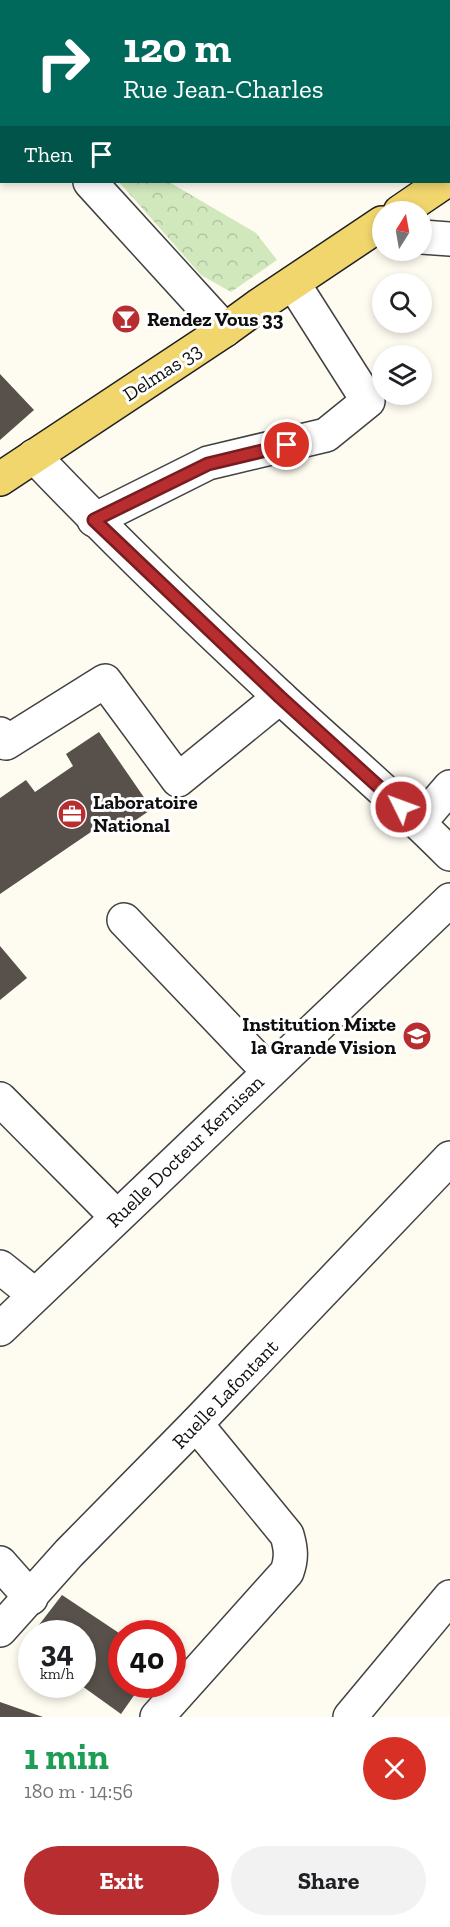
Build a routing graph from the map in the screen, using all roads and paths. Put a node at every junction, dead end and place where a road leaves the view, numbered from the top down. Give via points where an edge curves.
1 (91, 183) edge
2 (443, 183) edge
3 (416, 201) edge
4 (372, 234) edge
5 (432, 238) edge
6 (450, 239) edge
7 (293, 283) junction
8 (225, 330) junction
9 (34, 456) junction
10 (0, 479) edge
11 (94, 520) junction
12 (280, 697) junction
13 (0, 734) edge
14 (450, 787) edge
15 (419, 823) junction
16 (450, 854) edge
17 (450, 900) edge
18 (124, 920) dead end
19 (268, 1072) junction
20 (0, 1099) edge
21 (450, 1158) edge
22 (117, 1217) junction
23 (0, 1267) edge
24 (35, 1295) junction
25 (0, 1329) edge
26 (196, 1424) junction
27 (0, 1563) edge
28 (450, 1597) edge
29 (31, 1598) junction
30 (0, 1630) edge
31 (157, 1717) edge
32 (350, 1717) edge

1 - 8 street
2 - 3 main road
4 - 7 main road, Delmas 33
5 - 6 street
7 - 8 main road, Delmas 33
7 - 11 street via 368,401 326,435 208,464
8 - 9 main road, Delmas 33
9 - 10 main road, Delmas 33
9 - 11 street
11 - 12 street
12 - 13 street via 178,780 105,681 6,743
12 - 15 street
14 - 15 street
15 - 16 street
17 - 19 street, Ruelle Docteur Kernisan
18 - 19 street
19 - 22 street, Ruelle Docteur Kernisan
20 - 22 street
21 - 26 street, Ruelle Lafontant
22 - 24 street, Ruelle Docteur Kernisan
23 - 24 street
24 - 25 street, Ruelle Docteur Kernisan
26 - 29 street, Ruelle Lafontant via 69,1553
26 - 31 street via 286,1535 291,1560 287,1572
27 - 29 street
28 - 32 street
29 - 30 street, Ruelle Lafontant

